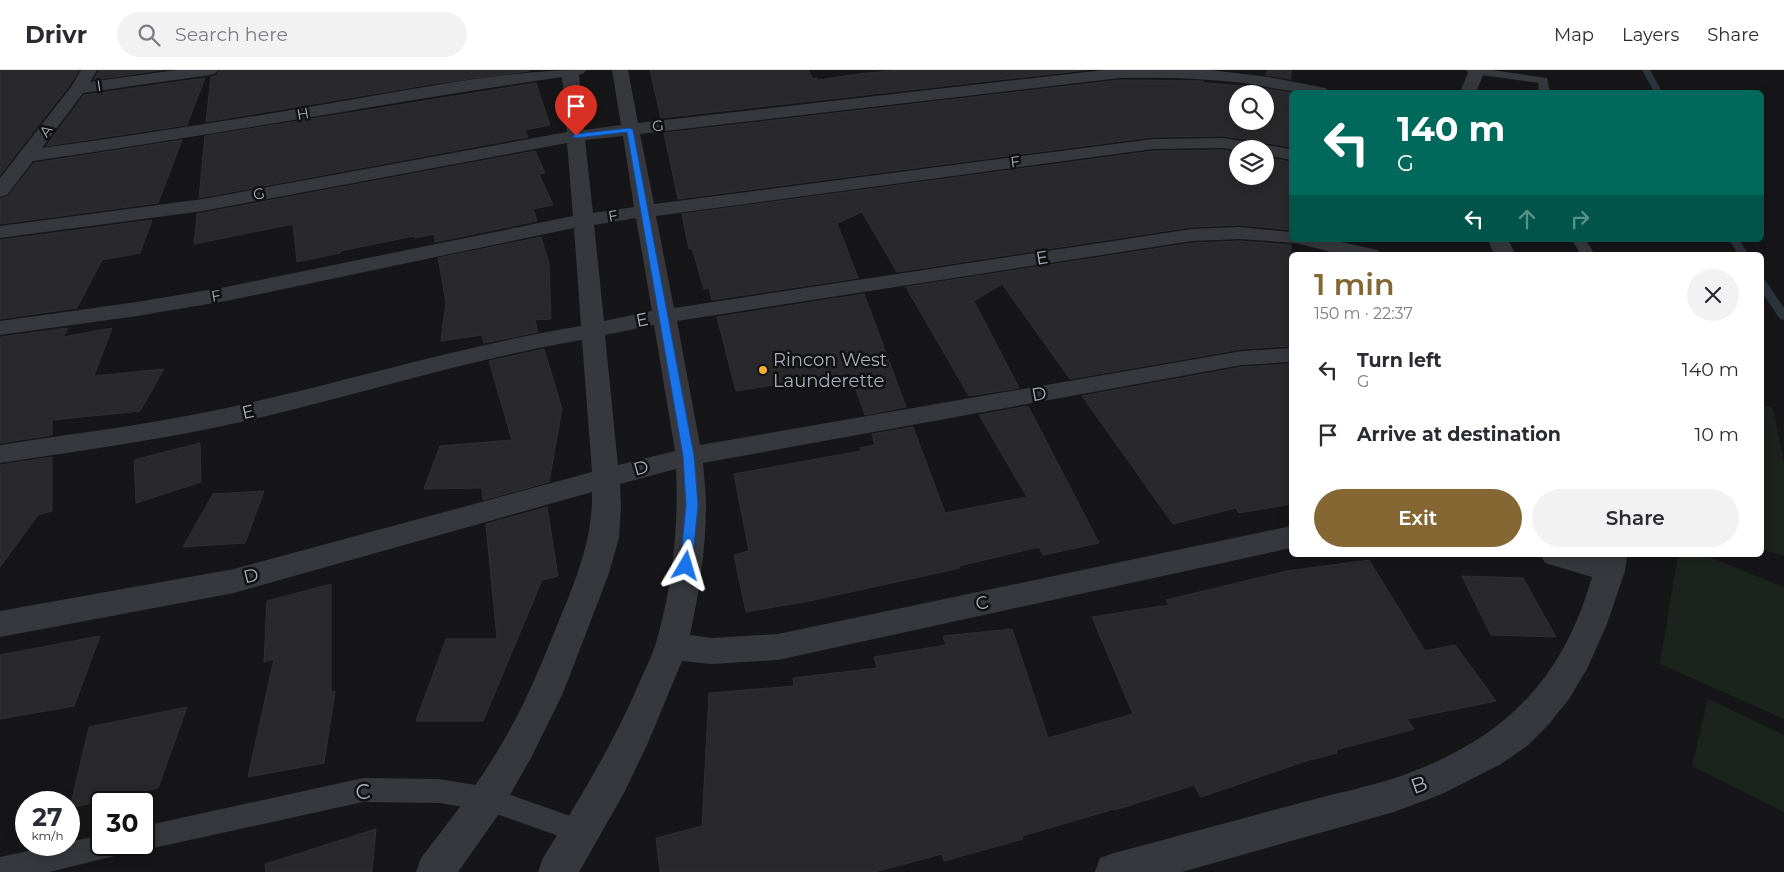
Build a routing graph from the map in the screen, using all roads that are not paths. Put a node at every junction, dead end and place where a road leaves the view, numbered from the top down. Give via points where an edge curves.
1 (89, 70) edge
2 (210, 70) edge
3 (573, 70) edge
4 (620, 70) edge
5 (1475, 70) edge
6 (78, 89) junction
7 (1309, 90) edge
8 (1469, 90) edge
9 (1544, 90) edge
10 (630, 130) junction
11 (576, 136) junction
12 (1289, 154) edge
13 (27, 156) junction
14 (0, 191) edge
15 (645, 211) junction
16 (582, 221) junction
17 (0, 232) edge
18 (1289, 238) edge
19 (1313, 242) edge
20 (1357, 252) edge
21 (664, 316) junction
22 (0, 328) edge
23 (592, 331) junction
24 (1289, 355) edge
25 (0, 454) edge
26 (689, 456) junction
27 (606, 479) junction
28 (1289, 537) edge
29 (1570, 557) edge
30 (1611, 563) edge
31 (0, 624) edge
32 (672, 647) junction
33 (488, 799) junction
34 (581, 832) junction
35 (155, 836) edge
36 (90, 850) edge
37 (0, 870) edge
38 (435, 872) edge
39 (556, 872) edge
40 (1114, 872) edge

1 - 6 street, A
2 - 6 street, I
3 - 11 street
3 - 13 street, H via 177,135
4 - 10 street
5 - 8 street via 1476,77
5 - 9 lane via 1543,80
6 - 13 street, A
7 - 10 street, G via 1220,73 1139,72
10 - 11 street, G
10 - 15 street
11 - 16 street
11 - 17 street, G via 203,205
12 - 15 street, F via 1224,144 1153,144
13 - 14 street, A
15 - 16 street, F
15 - 21 street
16 - 22 street, F via 518,231 207,298
16 - 23 street
18 - 21 street, E via 1240,233 1192,235
19 - 20 street
21 - 23 street, E
21 - 26 street
23 - 25 street, E via 500,349 196,423
23 - 27 street
24 - 26 street, D via 1232,360
26 - 27 street, D
26 - 32 street via 692,505 682,599
27 - 31 street, D via 234,581
27 - 33 street via 604,538 593,576 546,693
28 - 32 street, C via 778,647 712,651
29 - 30 street
30 - 40 street, B via 1586,638 1561,683 1538,713 1512,738 1477,760 1394,795
32 - 34 street via 635,734
33 - 34 lane, C
33 - 35 lane, C via 439,791 363,790
33 - 38 street
34 - 39 street
36 - 37 lane

